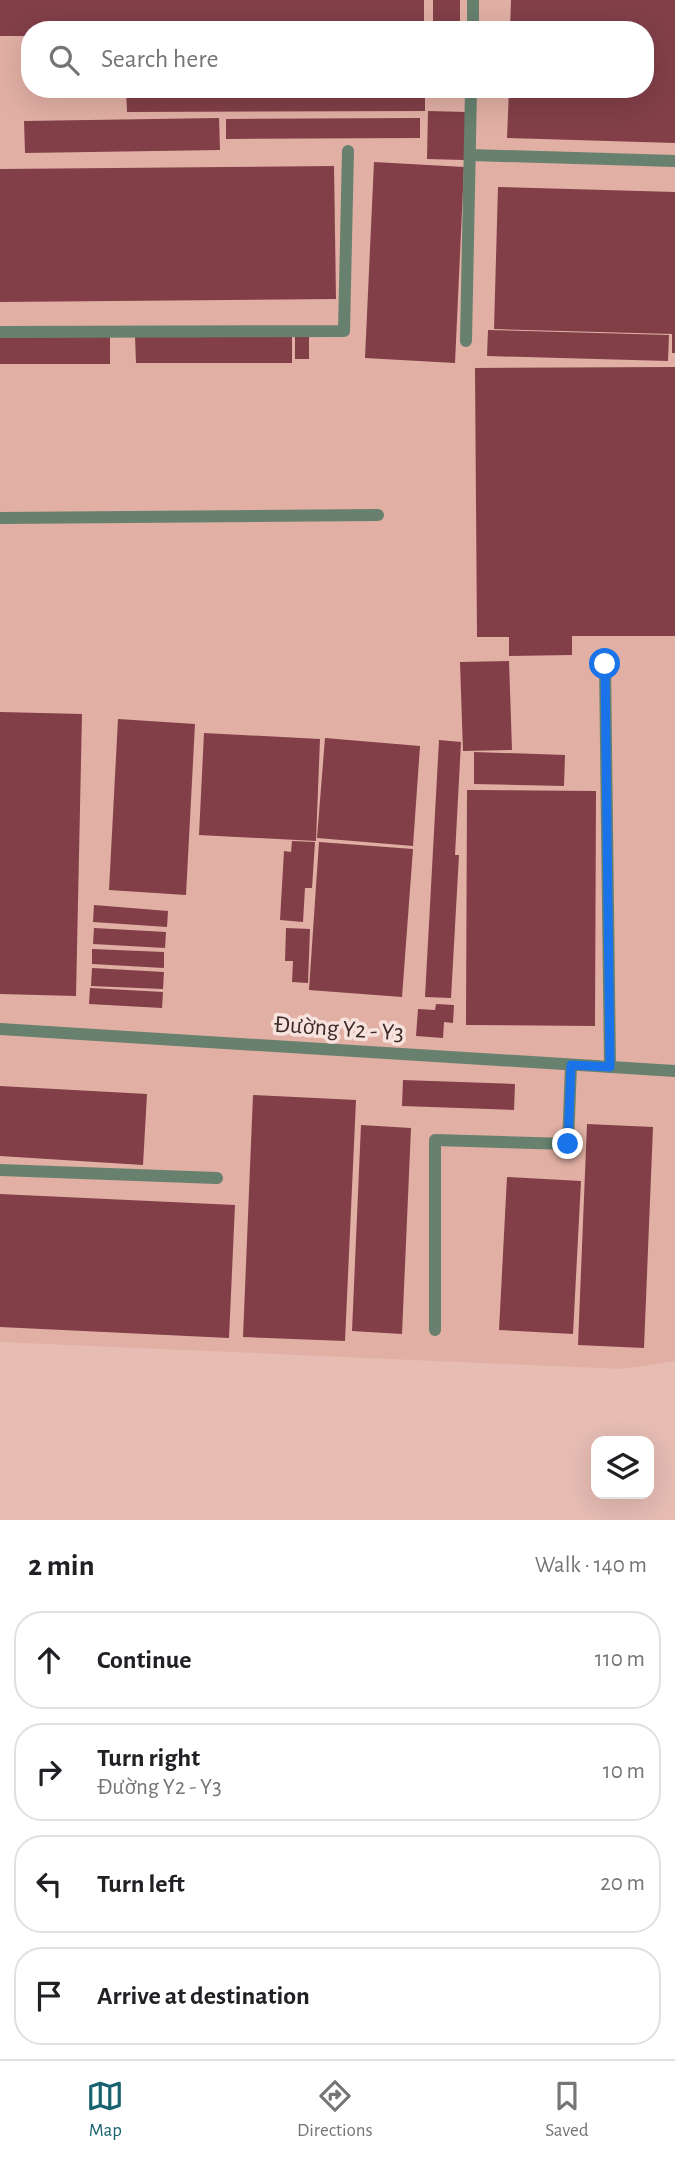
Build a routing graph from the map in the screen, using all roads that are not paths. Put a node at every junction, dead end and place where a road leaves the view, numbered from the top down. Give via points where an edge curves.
1 (473, 0) edge
2 (473, 21) edge
3 (471, 98) edge
4 (348, 151) dead end
5 (470, 155) junction
6 (675, 161) edge
7 (0, 331) edge
8 (466, 341) dead end
9 (378, 515) dead end
10 (0, 518) edge
11 (605, 664) dead end
12 (0, 1029) edge
13 (571, 1065) junction
14 (610, 1067) junction
15 (675, 1071) edge
16 (0, 1170) edge
17 (217, 1178) dead end
18 (435, 1330) dead end

1 - 2 lane
3 - 5 lane
4 - 7 lane via 344,331
5 - 6 lane
5 - 8 lane
9 - 10 lane
11 - 14 lane
12 - 13 lane, Đường Y2 - Y3
13 - 14 lane, Đường Y2 - Y3
13 - 18 lane via 568,1144 435,1140
14 - 15 lane, Đường Y2 - Y3
16 - 17 lane

